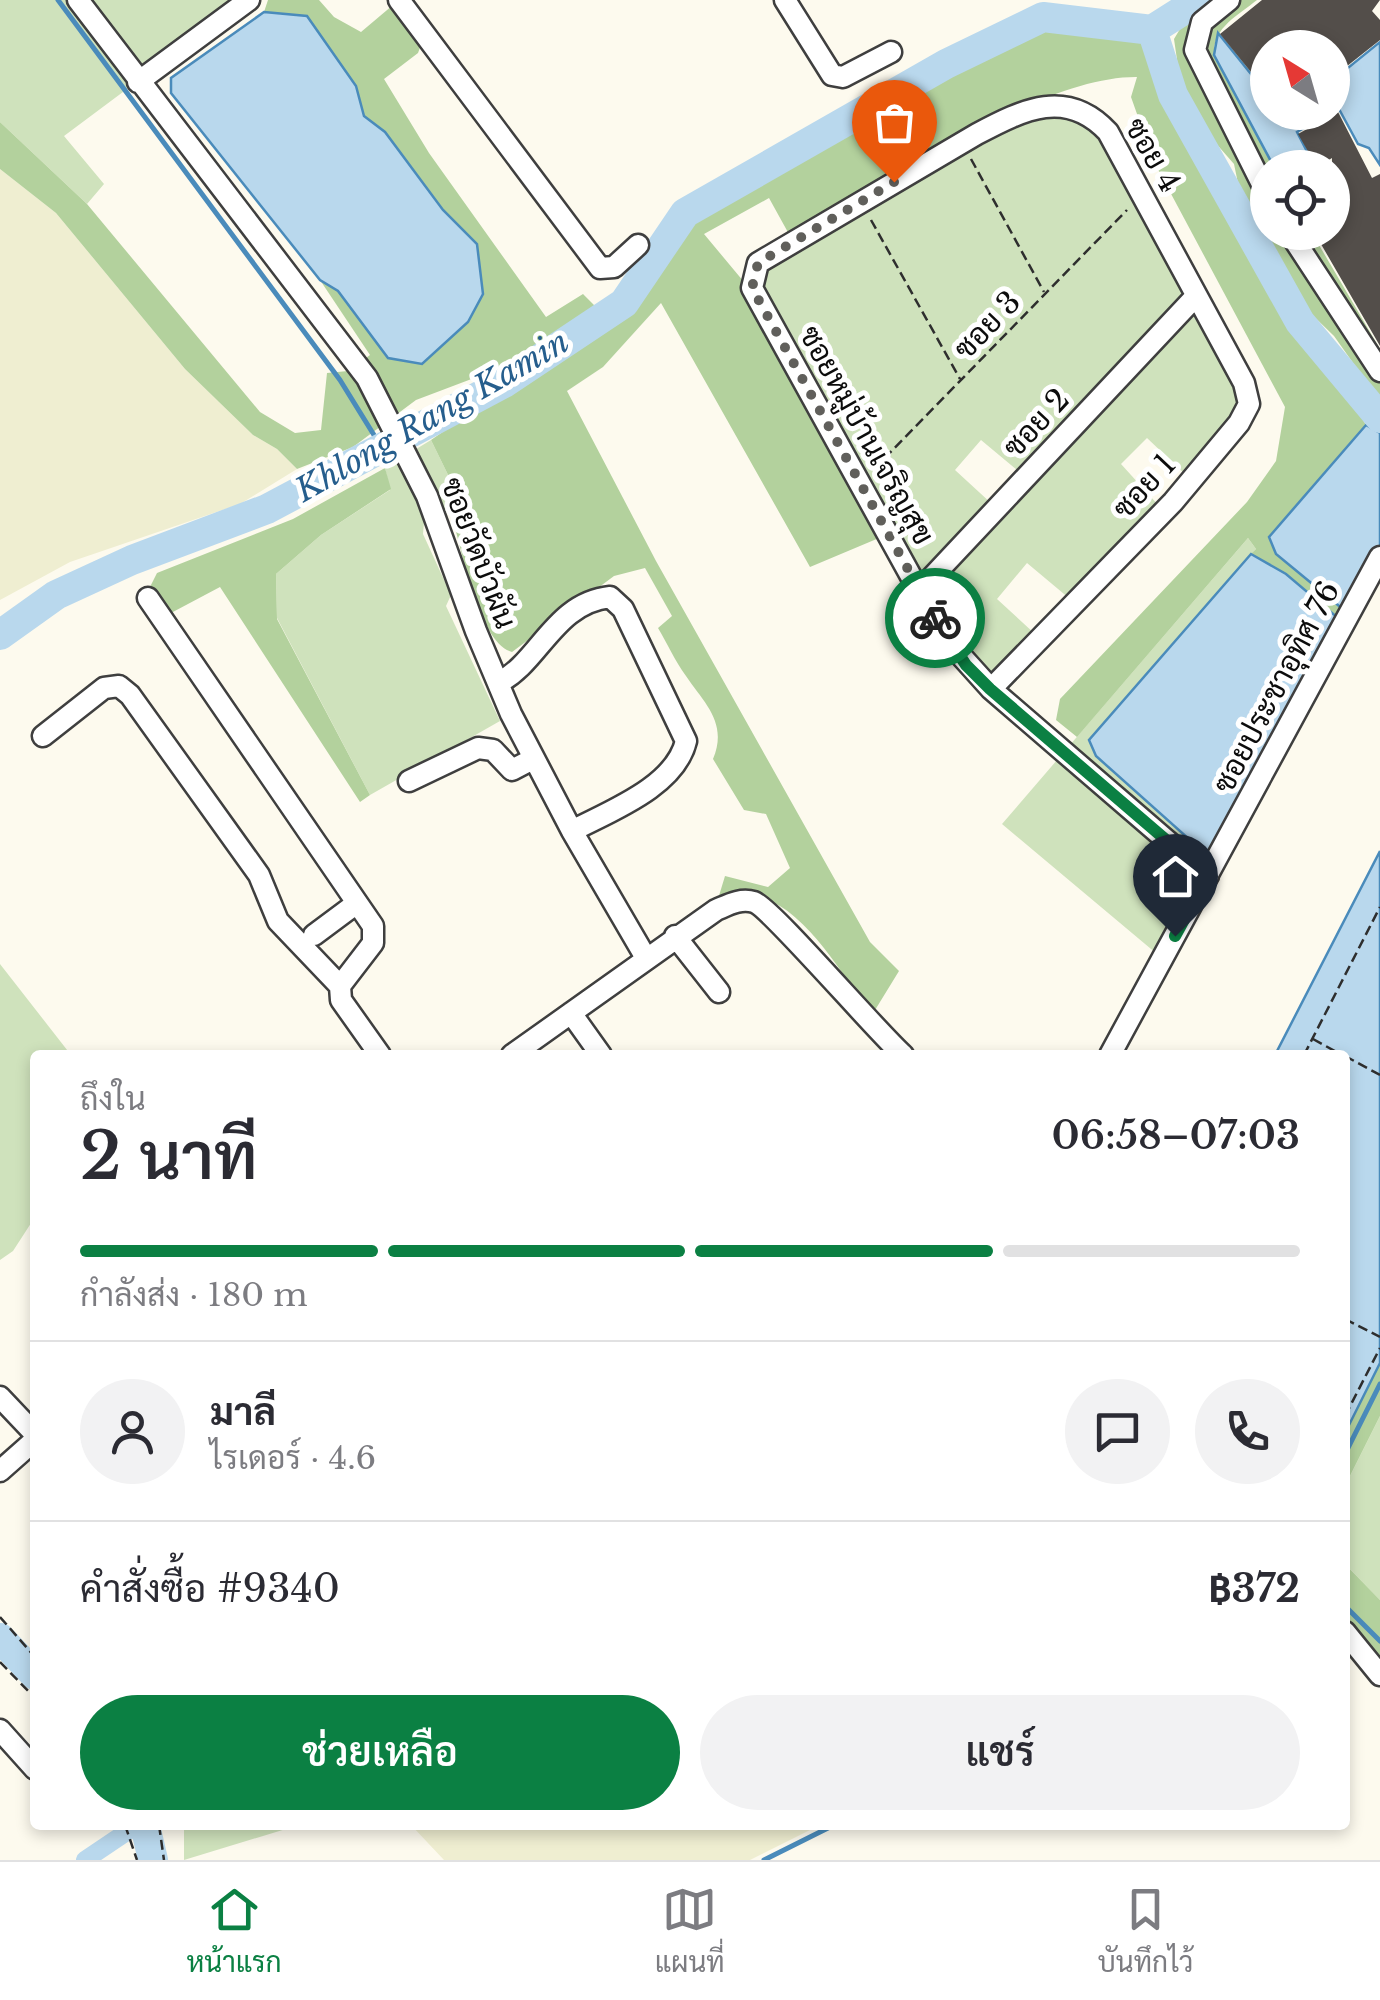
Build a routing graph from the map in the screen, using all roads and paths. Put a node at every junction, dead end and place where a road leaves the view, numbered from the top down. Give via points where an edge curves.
1 (78, 0) edge
2 (249, 0) edge
3 (400, 0) edge
4 (785, 0) edge
5 (1229, 0) edge
6 (891, 52) dead end
7 (138, 82) junction
8 (962, 143) junction
9 (1250, 160) edge
10 (1143, 194) junction
11 (861, 202) junction
12 (638, 244) dead end
13 (1301, 250) edge
14 (758, 263) joint
15 (1045, 294) junction
16 (1196, 296) junction
17 (1380, 371) edge
18 (960, 380) junction
19 (858, 484) junction
20 (1377, 570) edge
21 (920, 590) junction
22 (148, 598) dead end
23 (498, 683) junction
24 (990, 689) junction
25 (44, 736) dead end
26 (533, 759) junction
27 (408, 781) dead end
28 (572, 832) junction
29 (1208, 876) junction
30 (357, 903) junction
31 (1380, 907) edge
32 (314, 935) dead end
33 (674, 936) junction
34 (646, 958) junction
35 (340, 986) junction
36 (719, 992) dead end
37 (570, 1012) junction
38 (1312, 1039) junction
39 (376, 1050) edge
40 (519, 1050) edge
41 (597, 1050) edge
42 (898, 1050) edge
43 (1113, 1050) edge
44 (1306, 1050) edge
45 (1333, 1050) edge
46 (1350, 1059) edge
47 (1380, 1075) edge
48 (1350, 1321) edge
49 (1380, 1337) edge
50 (1380, 1348) edge
51 (1350, 1406) edge
52 (4, 1409) edge
53 (30, 1432) edge
54 (30, 1442) edge
55 (0, 1471) edge
56 (0, 1617) edge
57 (6, 1623) junction
58 (0, 1628) edge
59 (1350, 1638) edge
60 (30, 1651) edge
61 (0, 1662) edge
62 (1380, 1675) edge
63 (30, 1693) edge
64 (0, 1730) edge
65 (30, 1763) edge
66 (127, 1830) edge
67 (160, 1830) edge
68 (137, 1860) edge
69 (164, 1860) edge

1 - 7 street, ซอยวัดบัวผัน
2 - 7 street
3 - 12 street via 600,268 614,267
4 - 6 street via 832,75 843,77
5 - 9 street via 1202,22 1195,50
7 - 23 street, ซอยวัดบัวผัน via 354,357 436,518
8 - 10 street, ซอย 4 via 1011,115 1074,105 1108,132
8 - 11 street, ซอย 4
8 - 15 path
10 - 15 path, ซอย 3
10 - 16 street, ซอย 4
11 - 14 street, ซอย 4
11 - 18 path
13 - 17 street
14 - 19 street, ซอยหมู่บ้านเจริญสุข via 752,288
15 - 18 path, ซอย 3
16 - 21 street, ซอย 2
16 - 24 street, ซอย 1 via 1244,384 1249,404 1240,423 1173,502
18 - 19 path, ซอย 3
19 - 21 street, ซอยหมู่บ้านเจริญสุข
20 - 29 street, ซอยประชาอุทิศ 76
21 - 24 street, ซอยหมู่บ้านเจริญสุข via 946,638
22 - 30 street
23 - 26 street, ซอยวัดบัวผัน
23 - 28 street via 578,609 610,598 623,608 686,742 683,756 628,802
24 - 29 street, ซอยหมู่บ้านเจริญสุข
25 - 35 street via 104,688 119,686 130,694 259,876 278,921
26 - 27 street via 512,770 494,750 478,748
26 - 28 street, ซอยวัดบัวผัน
28 - 34 street, ซอยวัดบัวผัน
29 - 43 street, ซอยประชาอุทิศ 76
30 - 32 street
30 - 35 street via 376,934
31 - 38 path
33 - 34 street
33 - 36 street
33 - 42 street via 734,902 770,911
34 - 37 street
35 - 39 street via 341,1000
37 - 40 street
37 - 41 street
38 - 44 path
38 - 45 path
46 - 47 path
48 - 49 path
50 - 51 path
52 - 53 street
54 - 55 street
56 - 57 path
57 - 58 path
57 - 60 path
59 - 62 street
61 - 63 path
64 - 65 street
66 - 68 path
67 - 69 path

